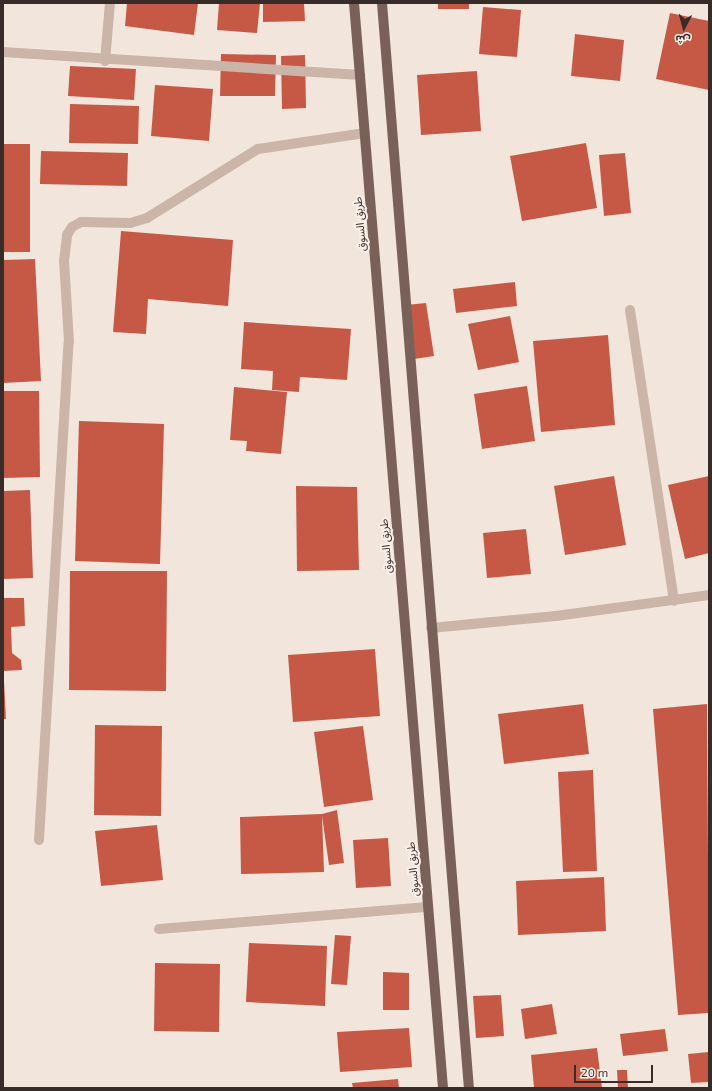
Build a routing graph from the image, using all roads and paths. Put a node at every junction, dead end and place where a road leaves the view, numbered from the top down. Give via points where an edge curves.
1 (110, 3) edge
2 (354, 3) edge
3 (382, 3) edge
4 (3, 52) edge
5 (105, 60) junction
6 (360, 75) junction
7 (365, 133) junction
8 (630, 310) dead end
9 (709, 595) edge
10 (674, 601) junction
11 (431, 628) junction
12 (39, 840) dead end
13 (428, 908) junction
14 (159, 929) dead end
15 (442, 1088) edge
16 (469, 1088) edge

1 - 5 street
2 - 6 main road, طريق السوق
3 - 11 main road
4 - 5 street
5 - 6 street
6 - 7 main road, طريق السوق
7 - 12 street via 258,149 147,218 130,223 81,222 72,226 67,235 64,261 69,342
7 - 13 main road, طريق السوق
8 - 10 street
9 - 10 street
10 - 11 street
11 - 16 main road
13 - 14 street
13 - 15 main road, طريق السوق

